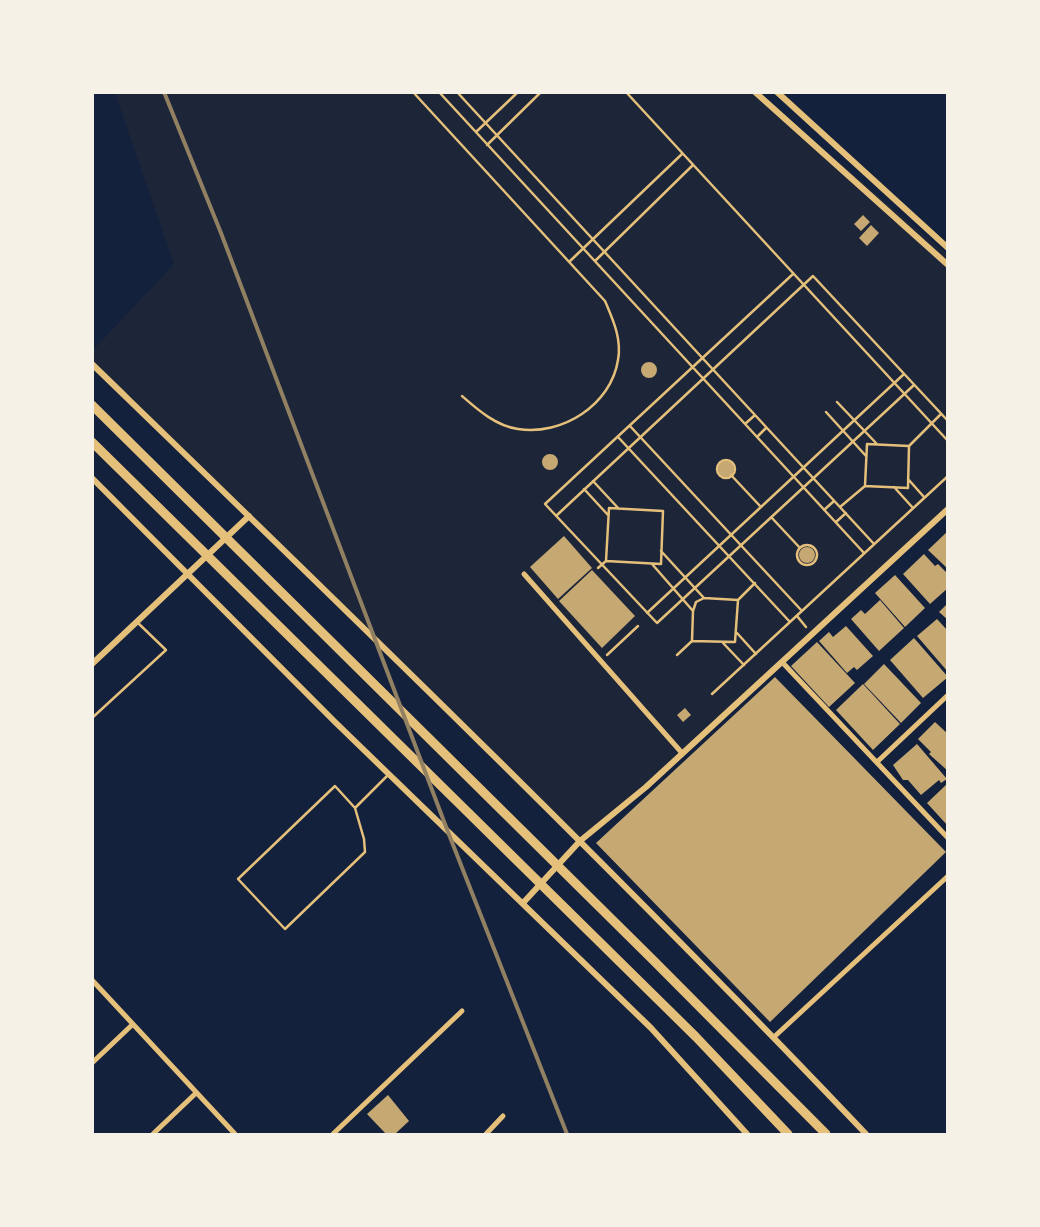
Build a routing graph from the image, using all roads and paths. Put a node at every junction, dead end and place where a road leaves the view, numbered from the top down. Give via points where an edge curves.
1 (413, 92) edge
2 (439, 92) edge
3 (457, 92) edge
4 (518, 92) edge
5 (541, 92) edge
6 (626, 92) edge
7 (754, 92) edge
8 (777, 92) edge
9 (486, 123) junction
10 (476, 132) junction
11 (497, 136) junction
12 (488, 144) junction
13 (682, 154) junction
14 (693, 165) junction
15 (593, 240) junction
16 (583, 248) junction
17 (948, 248) edge
18 (604, 252) junction
19 (595, 261) junction
20 (569, 262) junction
21 (948, 265) edge
22 (793, 274) junction
23 (804, 285) junction
24 (702, 358) junction
25 (92, 364) edge
26 (693, 367) junction
27 (713, 370) junction
28 (904, 374) junction
29 (703, 379) junction
30 (894, 383) junction
31 (914, 385) junction
32 (904, 394) junction
33 (462, 396) dead end
34 (837, 402) dead end
35 (92, 405) edge
36 (826, 412) dead end
37 (941, 414) junction
38 (755, 415) junction
39 (854, 420) junction
40 (948, 421) edge
41 (745, 424) junction
42 (931, 424) junction
43 (630, 426) junction
44 (766, 428) junction
45 (864, 431) junction
46 (618, 436) junction
47 (757, 436) junction
48 (640, 437) junction
49 (92, 442) edge
50 (853, 442) junction
51 (948, 442) edge
52 (877, 444) junction
53 (909, 446) junction
54 (629, 448) junction
55 (866, 456) junction
56 (803, 467) junction
57 (731, 475) junction
58 (793, 476) junction
59 (948, 476) edge
60 (92, 478) edge
61 (813, 478) junction
62 (908, 479) junction
63 (594, 481) junction
64 (865, 486) junction
65 (894, 487) junction
66 (804, 488) junction
67 (584, 489) junction
68 (924, 497) junction
69 (834, 501) junction
70 (761, 507) junction
71 (619, 508) junction
72 (840, 508) junction
73 (913, 508) junction
74 (948, 509) edge
75 (824, 510) junction
76 (846, 513) junction
77 (608, 515) junction
78 (248, 516) junction
79 (556, 516) junction
80 (771, 518) junction
81 (836, 522) junction
82 (731, 535) junction
83 (874, 544) junction
84 (719, 546) junction
85 (741, 546) junction
86 (800, 548) junction
87 (661, 551) junction
88 (864, 553) junction
89 (729, 556) junction
90 (606, 561) junction
91 (652, 564) junction
92 (602, 565) junction
93 (598, 568) dead end
94 (188, 574) junction
95 (524, 574) dead end
96 (685, 577) junction
97 (755, 584) junction
98 (674, 588) junction
99 (695, 588) junction
100 (704, 598) junction
101 (683, 599) junction
102 (738, 600) junction
103 (693, 611) junction
104 (802, 611) junction
105 (647, 613) junction
106 (796, 616) junction
107 (137, 622) junction
108 (790, 622) junction
109 (638, 626) dead end
110 (736, 632) junction
111 (812, 634) junction
112 (692, 641) junction
113 (722, 642) junction
114 (756, 654) junction
115 (677, 655) dead end
116 (601, 662) junction
117 (782, 662) junction
118 (92, 664) edge
119 (744, 665) junction
120 (712, 694) dead end
121 (948, 695) edge
122 (92, 718) edge
123 (682, 753) junction
124 (877, 762) junction
125 (389, 774) junction
126 (355, 808) junction
127 (948, 838) edge
128 (580, 841) junction
129 (948, 876) edge
130 (523, 903) junction
131 (92, 980) edge
132 (462, 1011) dead end
133 (133, 1024) junction
134 (774, 1037) junction
135 (92, 1063) edge
136 (196, 1093) junction
137 (503, 1116) dead end
138 (153, 1134) edge
139 (235, 1134) edge
140 (333, 1134) edge
141 (486, 1134) edge
142 (746, 1134) edge
143 (788, 1134) edge
144 (826, 1134) edge
145 (866, 1134) edge

1 - 20 path
2 - 10 path
3 - 9 path
4 - 9 path
5 - 11 path
6 - 13 path
7 - 21 street
8 - 17 street
9 - 10 path
9 - 11 path
10 - 12 path
11 - 12 path
11 - 15 path
12 - 16 path
13 - 14 path
13 - 15 path
14 - 18 path
14 - 22 path
15 - 16 path
15 - 18 path
16 - 19 path
16 - 20 path
18 - 19 path
18 - 24 path
19 - 26 path
20 - 33 path via 605,301 617,330 618,359 611,384 596,403 572,421 545,430 517,429 485,415
22 - 23 path
22 - 24 path
23 - 27 path
23 - 28 path via 813,276
23 - 30 path
24 - 26 path
24 - 27 path
25 - 78 street
26 - 29 path
26 - 43 path
27 - 29 path
27 - 38 path
28 - 30 path
28 - 31 path
29 - 41 path
29 - 48 path
30 - 32 path
30 - 39 path
31 - 32 path
31 - 37 path
32 - 42 path
32 - 45 path
34 - 39 path
35 - 144 main road
36 - 50 path
37 - 40 path
37 - 42 path
38 - 41 path
38 - 44 path
39 - 45 path
39 - 56 path
41 - 47 path
42 - 51 path
42 - 53 path
43 - 46 path
43 - 48 path
44 - 47 path
44 - 56 path
45 - 50 path
45 - 52 path
46 - 54 path
46 - 79 path via 546,504
47 - 58 path
48 - 54 path
48 - 82 path
49 - 143 main road via 696,1037
50 - 55 path
50 - 61 path
52 - 53 path
52 - 55 path via 867,444
53 - 62 path
54 - 63 path
54 - 84 path
55 - 64 path
56 - 58 path
56 - 61 path
57 - 57 path via 724,477 719,474 717,466 720,462 728,460 732,463 735,469
57 - 70 path
58 - 66 path
58 - 70 path
59 - 68 path
60 - 94 street
61 - 66 path
61 - 69 path
62 - 65 path via 908,488
62 - 68 path
63 - 67 path
63 - 71 path
64 - 65 path
64 - 72 path
65 - 73 path
66 - 75 path
66 - 80 path
67 - 77 path
67 - 79 path
68 - 73 path
69 - 72 path
69 - 75 path
70 - 82 path
71 - 77 path via 609,508
71 - 87 path via 663,511
72 - 76 path
73 - 83 path
74 - 111 street
75 - 81 path
76 - 81 path
76 - 83 path
77 - 90 path
78 - 94 street
78 - 128 street
79 - 92 path
80 - 85 path
80 - 86 path
81 - 88 path
82 - 84 path
82 - 85 path
83 - 88 path
84 - 89 path
84 - 96 path
85 - 89 path
85 - 104 path
86 - 86 path via 808,544 814,547 818,556 814,562 808,565 799,561 797,554
87 - 91 path via 661,564
87 - 96 path
88 - 104 path
89 - 97 path
89 - 99 path
90 - 91 path
90 - 92 path
91 - 98 path
92 - 93 path
92 - 105 path
94 - 107 street
94 - 125 street
95 - 116 street
96 - 98 path
96 - 99 path
97 - 102 path
97 - 108 path
98 - 101 path
98 - 105 path
99 - 100 path
99 - 101 path
100 - 102 path
100 - 103 path via 696,602
101 - 103 path
101 - 105 path via 657,623
102 - 110 path
103 - 112 path
104 - 106 path
106 - 108 path
106 - 111 path
107 - 118 street
107 - 122 lane via 166,650
108 - 114 path
109 - 116 path
110 - 113 path via 736,642
110 - 114 path
111 - 117 street
112 - 113 path
112 - 115 path
113 - 119 path
114 - 119 path
116 - 123 street
117 - 123 street
117 - 124 street
119 - 120 path
121 - 124 street
123 - 128 street
124 - 127 street
125 - 126 lane
125 - 130 street
126 - 126 lane via 335,786 238,879 285,929 365,852
128 - 130 street
128 - 134 street
129 - 134 street
130 - 142 street via 651,1028
131 - 133 street
132 - 140 street
133 - 135 street
133 - 136 street
134 - 145 street
136 - 138 street
136 - 139 street
137 - 141 street

